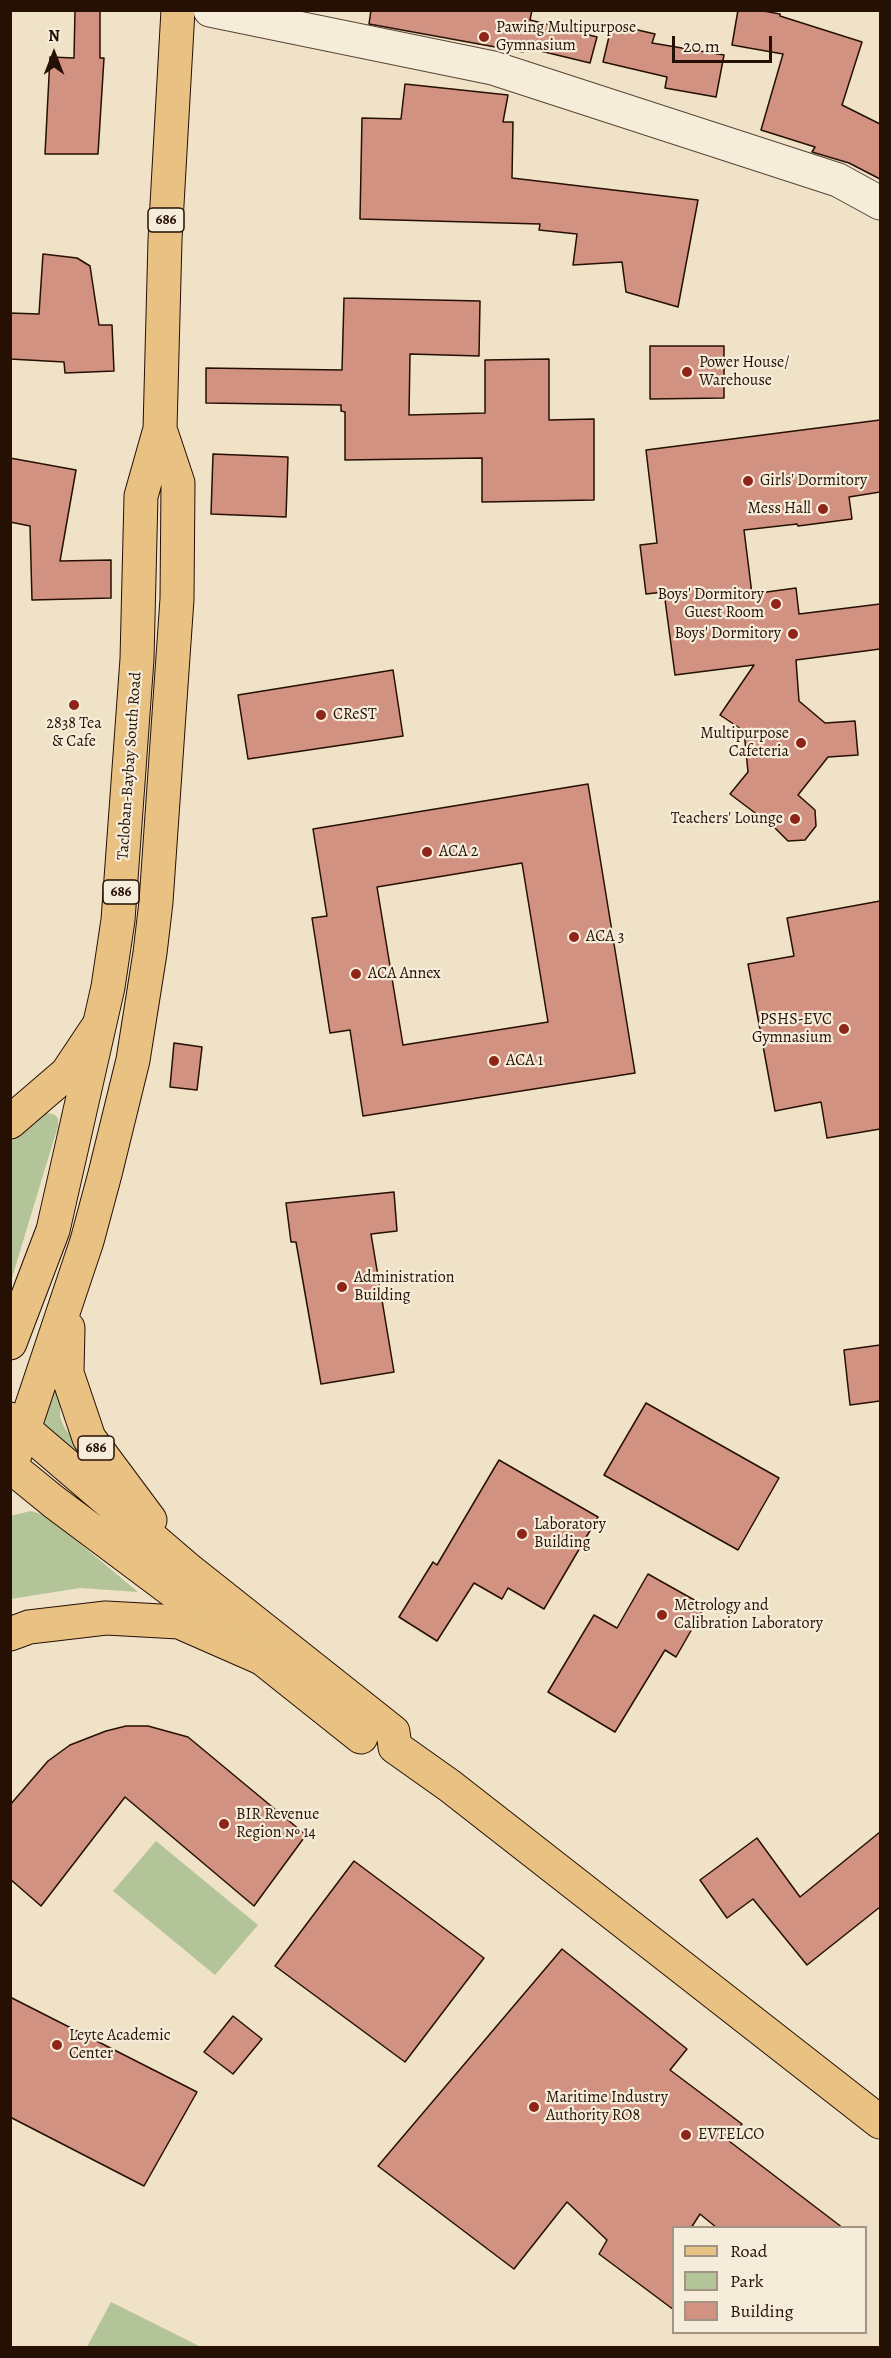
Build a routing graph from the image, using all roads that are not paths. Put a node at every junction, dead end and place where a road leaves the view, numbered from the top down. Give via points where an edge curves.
1 (178, 10) edge
2 (210, 10) edge
3 (880, 203) edge
4 (160, 429) junction
5 (98, 1028) junction
6 (10, 1122) edge
7 (68, 1299) junction
8 (10, 1343) edge
9 (17, 1424) edge
10 (11, 1468) edge
11 (190, 1571) junction
12 (10, 1634) edge
13 (261, 1658) junction
14 (395, 1747) junction
15 (880, 2122) edge

1 - 4 main road, Tacloban-Baybay South Road / 686 via 165,240
2 - 3 street via 494,68 838,180
4 - 5 main road, Tacloban-Baybay South Road / 686 via 141,496 137,659 119,910
4 - 7 main road, Tacloban-Baybay South Road / 686 via 178,483 177,599 156,902 134,1060
5 - 6 main road, 686 via 67,1073
5 - 8 main road, Tacloban-Baybay South Road / 686 via 53,1230
7 - 9 main road, 686
7 - 11 main road, 686 via 67,1373 89,1438
9 - 10 main road
9 - 11 main road, 686
10 - 13 main road, 686
11 - 14 main road, 686 via 393,1732
12 - 13 main road via 29,1627 106,1618 179,1622
13 - 14 main road, 686 via 376,1749
14 - 15 main road, 686

